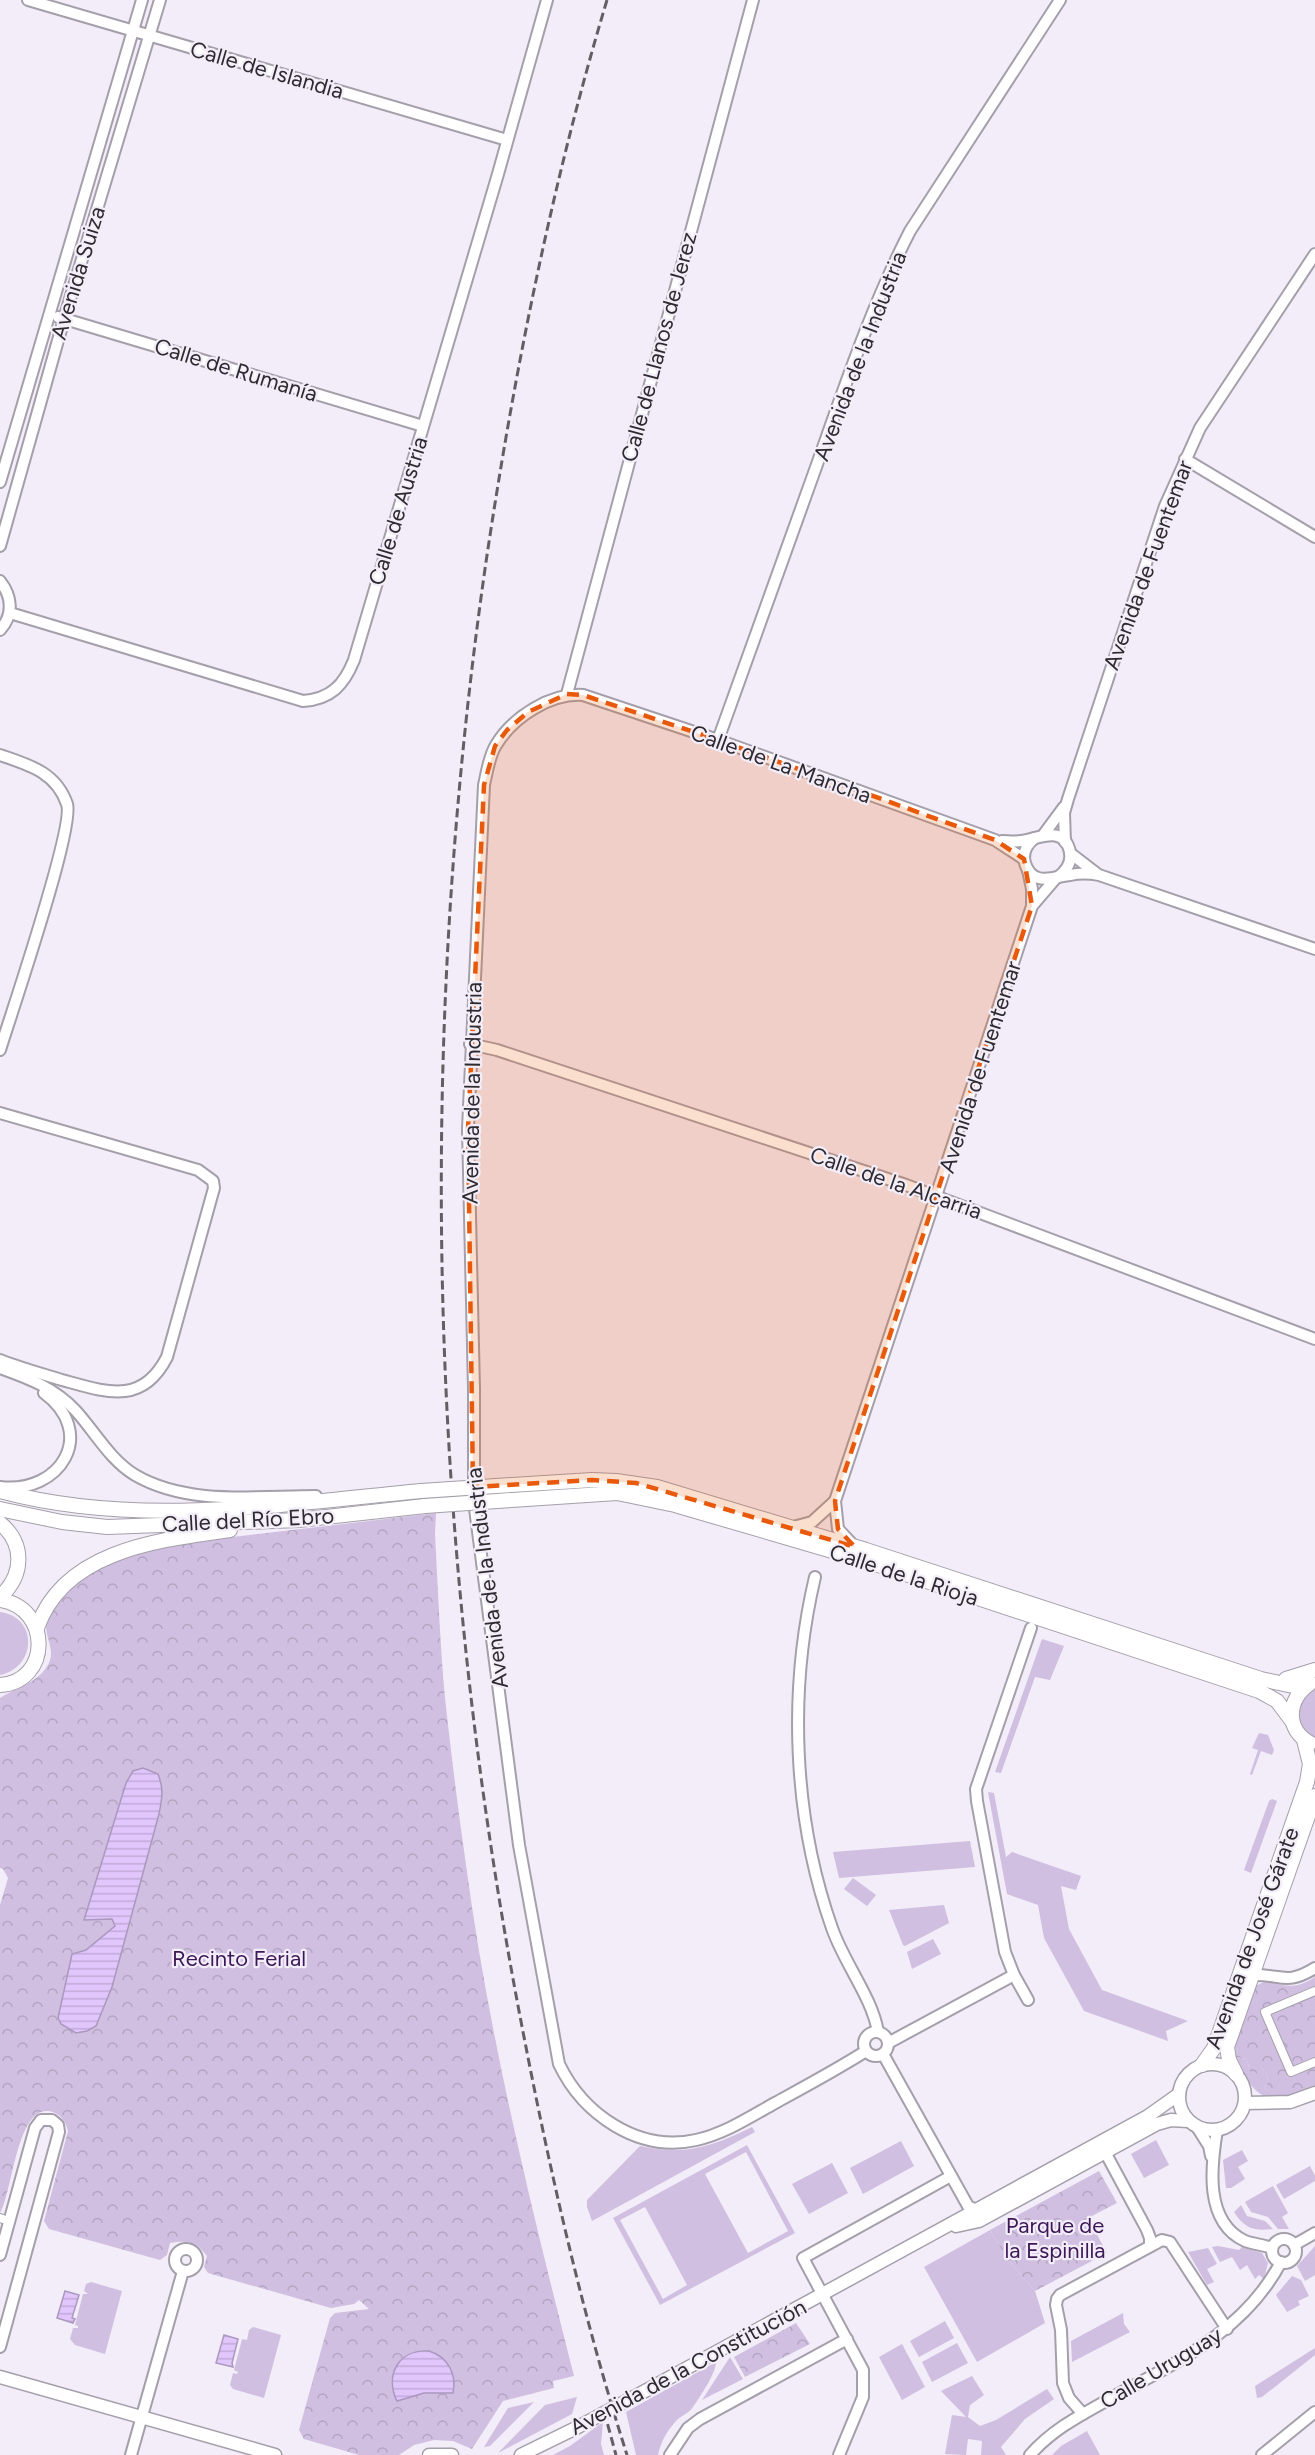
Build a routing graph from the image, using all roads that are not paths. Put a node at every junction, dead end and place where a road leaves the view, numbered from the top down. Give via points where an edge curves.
1 (28, 0) edge
2 (142, 0) edge
3 (160, 0) edge
4 (547, 0) edge
5 (753, 0) edge
6 (1060, 0) edge
7 (133, 31) junction
8 (149, 36) junction
9 (507, 140) junction
10 (1315, 254) edge
11 (48, 314) junction
12 (64, 319) junction
13 (423, 426) junction
14 (1185, 459) junction
15 (0, 482) edge
16 (1315, 537) edge
17 (0, 546) edge
18 (0, 581) edge
19 (10, 613) junction
20 (0, 630) edge
21 (567, 694) junction
22 (718, 740) junction
23 (0, 755) edge
24 (1068, 799) junction
25 (1040, 836) junction
26 (995, 840) junction
27 (1065, 842) junction
28 (1070, 853) junction
29 (1026, 863) junction
30 (1099, 875) junction
31 (1057, 878) junction
32 (1032, 906) junction
33 (1315, 949) edge
34 (470, 1044) junction
35 (0, 1050) edge
36 (0, 1113) edge
37 (938, 1196) junction
38 (1315, 1338) edge
39 (0, 1360) edge
40 (0, 1368) edge
41 (0, 1374) edge
42 (496, 1486) joint
43 (0, 1489) edge
44 (345, 1498) junction
45 (497, 1501) joint
46 (835, 1501) junction
47 (0, 1509) edge
48 (299, 1520) junction
49 (0, 1523) edge
50 (790, 1527) junction
51 (855, 1547) junction
52 (815, 1577) dead end
53 (0, 1599) edge
54 (37, 1628) junction
55 (1031, 1628) dead end
56 (1315, 1670) edge
57 (1261, 1679) junction
58 (1312, 1683) edge
59 (1, 1686) edge
60 (1292, 1721) junction
61 (1310, 1742) edge
62 (1315, 1796) edge
63 (1315, 1968) edge
64 (1014, 1975) junction
65 (1252, 1975) junction
66 (1315, 1991) edge
67 (1028, 2000) dead end
68 (878, 2032) junction
69 (888, 2043) junction
70 (866, 2051) junction
71 (883, 2054) junction
72 (1315, 2062) edge
73 (1202, 2065) junction
74 (1236, 2074) junction
75 (1315, 2093) edge
76 (1179, 2094) junction
77 (1245, 2103) junction
78 (1193, 2124) junction
79 (1217, 2130) junction
80 (1105, 2152) junction
81 (1212, 2160) junction
82 (951, 2176) junction
83 (976, 2210) junction
84 (1315, 2234) edge
85 (1294, 2245) junction
86 (1150, 2246) junction
87 (908, 2247) junction
88 (1272, 2248) junction
89 (0, 2255) edge
90 (1281, 2262) junction
91 (183, 2271) dead end
92 (823, 2294) junction
93 (1227, 2329) junction
94 (847, 2339) junction
95 (0, 2347) edge
96 (0, 2377) edge
97 (1315, 2412) edge
98 (1083, 2414) junction
99 (141, 2417) junction
100 (131, 2455) edge
101 (275, 2455) edge
102 (429, 2455) edge
103 (452, 2455) edge
104 (521, 2455) edge
105 (670, 2455) edge
106 (839, 2455) edge
107 (1030, 2455) edge
108 (1262, 2455) edge

1 - 7 street, Calle de Islandia
2 - 7 street, Avenida Suiza
3 - 8 street, Avenida Suiza
4 - 9 street, Calle de Austria
5 - 21 street, Calle de Llanos de Jerez
6 - 22 street, Avenida de la Industria via 910,231 878,296
7 - 8 street, Calle de Islandia
7 - 11 street, Avenida Suiza
8 - 9 street, Calle de Islandia
8 - 12 street, Avenida Suiza
9 - 13 street, Calle de Austria
10 - 14 street, Avenida de Fuentemar via 1200,428
11 - 12 street, Calle de Rumanía
11 - 15 street, Avenida Suiza
12 - 13 street, Calle de Rumanía
12 - 17 street, Avenida Suiza
13 - 19 street, Calle de Austria via 354,660 337,690 325,696 303,701
14 - 16 street
14 - 24 street, Avenida de Fuentemar via 1165,506
18 - 19 street via 7,591
19 - 20 street
21 - 22 street, Calle de La Mancha via 583,695
21 - 34 street, Avenida de la Industria via 518,720 495,746 488,765
22 - 26 street, Calle de La Mancha
23 - 35 street via 43,771 67,804 62,849
24 - 25 street, Avenida de Fuentemar
24 - 27 street, Avenida de Fuentemar via 1064,813
25 - 26 street, Calle de La Mancha via 1017,842
25 - 27 street via 1055,836
25 - 29 street via 1027,847
26 - 29 street, Calle de La Mancha
27 - 28 street
28 - 30 street
28 - 31 street via 1068,867
29 - 31 street via 1040,879
29 - 32 street, Avenida de Fuentemar
30 - 31 street
30 - 33 street
31 - 32 street, Avenida de Fuentemar
32 - 37 street, Avenida de Fuentemar
34 - 37 street, Calle de la Alcarria
34 - 70 street, Avenida de la Industria via 474,1501 519,1845 559,2064 574,2092 597,2115 624,2130 674,2143 697,2140 736,2125
36 - 39 street via 198,1170 213,1181 213,1198 167,1357 149,1382 133,1390 110,1393
37 - 38 street, Calle de la Alcarria
37 - 46 street, Avenida de Fuentemar
40 - 44 street via 60,1396 115,1458 133,1474 152,1483 198,1495
41 - 43 street via 25,1382 54,1401 66,1417 70,1440 67,1455 50,1477
42 - 44 main road, Calle del Río Ebro, bridge
42 - 50 main road, Calle de la Rioja via 592,1480 636,1483
43 - 44 main road, Calle del Río Ebro via 27,1498 116,1509 230,1508
45 - 48 main road, Calle del Río Ebro, bridge
45 - 60 main road, Calle de la Rioja via 617,1493 675,1505 863,1560 1259,1691 1276,1701
46 - 50 street, Avenida de Fuentemar via 812,1522
46 - 51 street, Avenida de Fuentemar via 837,1529
47 - 48 main road, Calle del Río Ebro via 107,1527
48 - 54 main road via 153,1541 123,1550 68,1582 44,1609
49 - 53 main road via 16,1543 19,1559 16,1577
50 - 51 main road, Calle de la Rioja
51 - 57 main road, Calle de la Rioja
52 - 68 street via 801,1648 798,1712 801,1782 812,1862 832,1930
53 - 54 main road via 21,1607
54 - 59 main road via 40,1642 30,1670
55 - 64 street via 976,1789 1005,1952
56 - 57 main road, Calle de la Rioja via 1294,1678
57 - 58 main road, Calle de la Rioja via 1293,1686
58 - 60 main road via 1296,1695
60 - 61 main road, Calle de la Rioja via 1296,1731
61 - 73 main road, Avenida de José Gárate via 1307,1782 1214,2048
62 - 65 main road, Avenida de José Gárate
63 - 65 street via 1294,1979
64 - 67 street
64 - 69 street
65 - 74 main road, Avenida de José Gárate via 1227,2047
66 - 72 street via 1265,2012 1291,2072
68 - 69 street
68 - 70 street via 867,2036
69 - 71 street
70 - 71 street via 876,2056
71 - 82 street
73 - 74 street via 1216,2064
73 - 76 street via 1187,2075
74 - 77 street via 1246,2092
75 - 77 street via 1290,2102
76 - 78 street via 1179,2104
76 - 83 street, Avenida de la Constitución via 1148,2116
77 - 79 street via 1236,2121
78 - 79 street
78 - 80 street, Avenida de la Constitución via 1172,2120 1157,2124
78 - 81 street via 1209,2146
79 - 81 street
80 - 86 street via 1147,2230
80 - 87 street, Avenida de la Constitución via 979,2221 956,2226
81 - 88 street via 1213,2193 1225,2223 1245,2240
82 - 83 street via 968,2206
82 - 92 street, Avenida de la Constitución via 803,2258
83 - 87 street, Avenida de la Constitución
84 - 85 street
85 - 88 street via 1285,2239
85 - 90 street via 1291,2260
86 - 93 street via 1162,2240 1175,2247
86 - 98 street via 1056,2299 1063,2383
87 - 92 street, Avenida de la Constitución
88 - 90 street via 1274,2257
89 - 95 street via 35,2128 41,2120 52,2120 59,2132
90 - 93 street, Calle Uruguay via 1253,2304
91 - 99 street
92 - 94 street
92 - 104 street, Avenida de la Constitución, bridge
93 - 98 street, Calle Uruguay
94 - 105 street via 700,2419 688,2428
94 - 106 street via 861,2364 864,2385 860,2408
96 - 99 street
97 - 108 street
98 - 107 street, Calle Uruguay via 1049,2436
99 - 100 street
99 - 101 street
102 - 103 street

